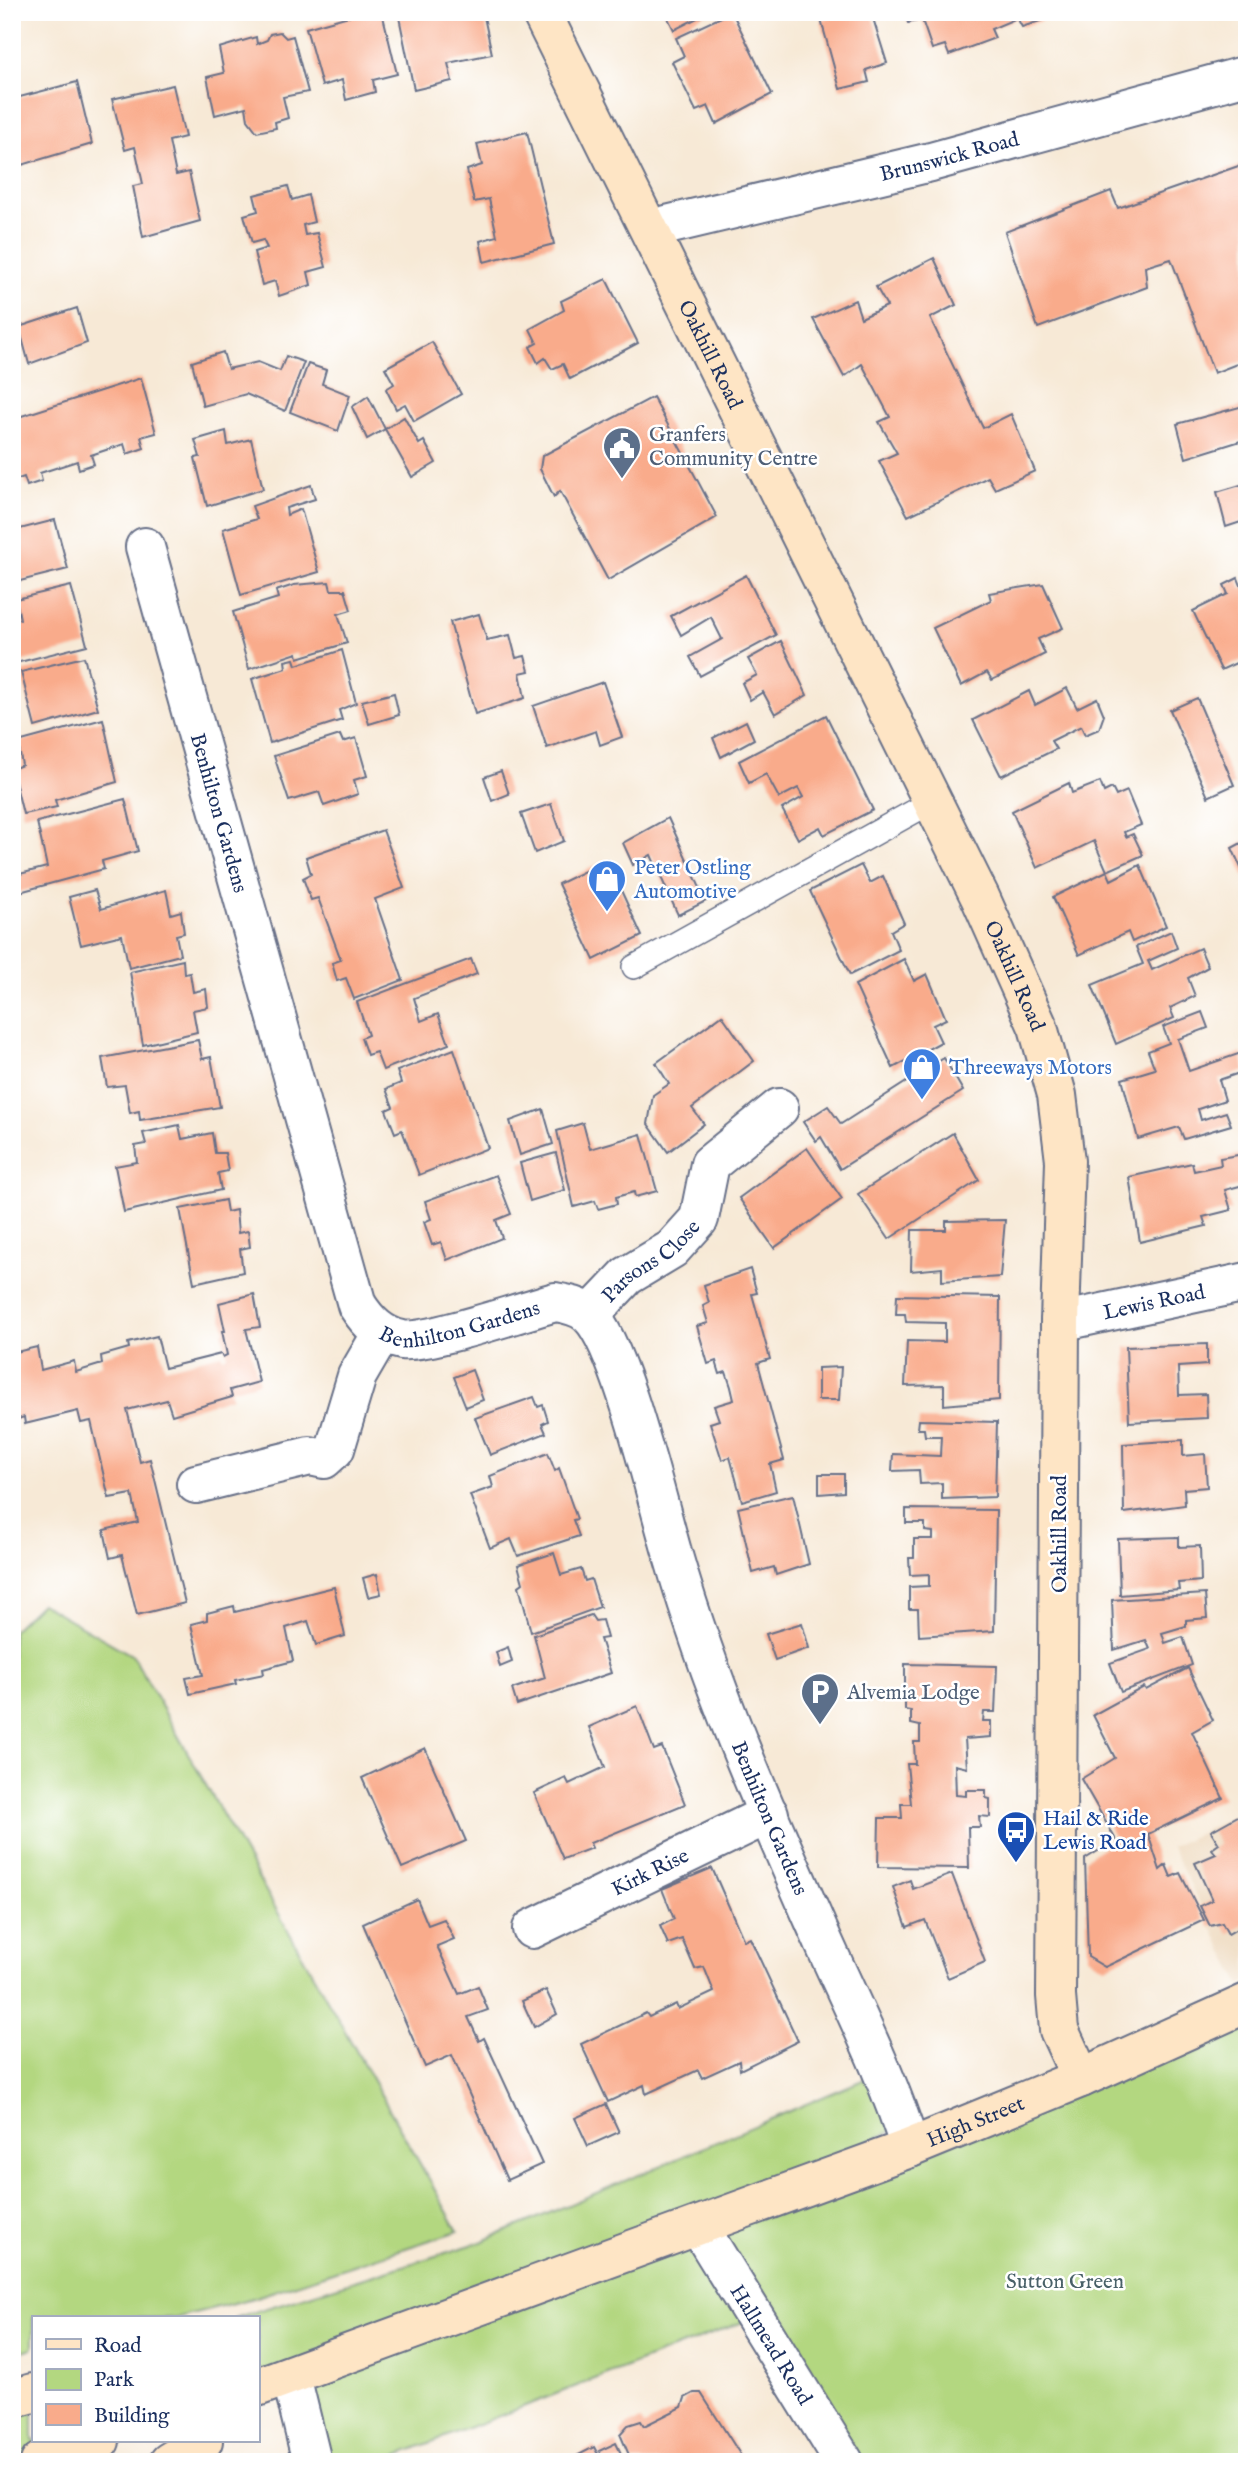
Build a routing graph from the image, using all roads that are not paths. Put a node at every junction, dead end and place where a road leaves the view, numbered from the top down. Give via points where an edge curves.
1 (541, 12) edge
2 (1247, 75) edge
3 (650, 229) junction
4 (145, 547) dead end
5 (933, 801) junction
6 (634, 967) dead end
7 (779, 1108) dead end
8 (1247, 1282) edge
9 (590, 1315) junction
10 (1060, 1322) junction
11 (382, 1333) junction
12 (196, 1484) dead end
13 (769, 1814) junction
14 (532, 1929) dead end
15 (1247, 2003) edge
16 (1082, 2078) junction
17 (910, 2148) junction
18 (699, 2227) junction
19 (274, 2381) edge
20 (32, 2393) edge
21 (12, 2399) edge
22 (97, 2442) edge
23 (201, 2442) edge
24 (40, 2462) edge
25 (169, 2462) edge
26 (312, 2462) edge
27 (845, 2462) edge

1 - 3 street, Oakhill Road
2 - 3 street, Brunswick Road via 931,162
3 - 5 street, Oakhill Road
4 - 11 street, Benhilton Gardens via 357,1305
5 - 6 lane
5 - 10 street, Oakhill Road via 1038,1027 1057,1094 1065,1161
7 - 9 street, Parsons Close via 710,1164 699,1219 672,1249 627,1276
8 - 10 street, Lewis Road
9 - 11 street, Benhilton Gardens via 574,1305 555,1302 428,1338 404,1341
9 - 13 street, Benhilton Gardens via 625,1394 701,1649
10 - 16 street, Oakhill Road via 1056,1996 1059,2030
11 - 12 street via 357,1376 335,1449 324,1459 310,1456
13 - 14 street, Kirk Rise
13 - 17 street, Benhilton Gardens via 880,2061
15 - 16 street, High Street
16 - 17 street, High Street
17 - 18 street, High Street
18 - 19 street, High Street
18 - 27 street, Hallmead Road
19 - 26 street
20 - 21 street
22 - 24 street
23 - 25 street

